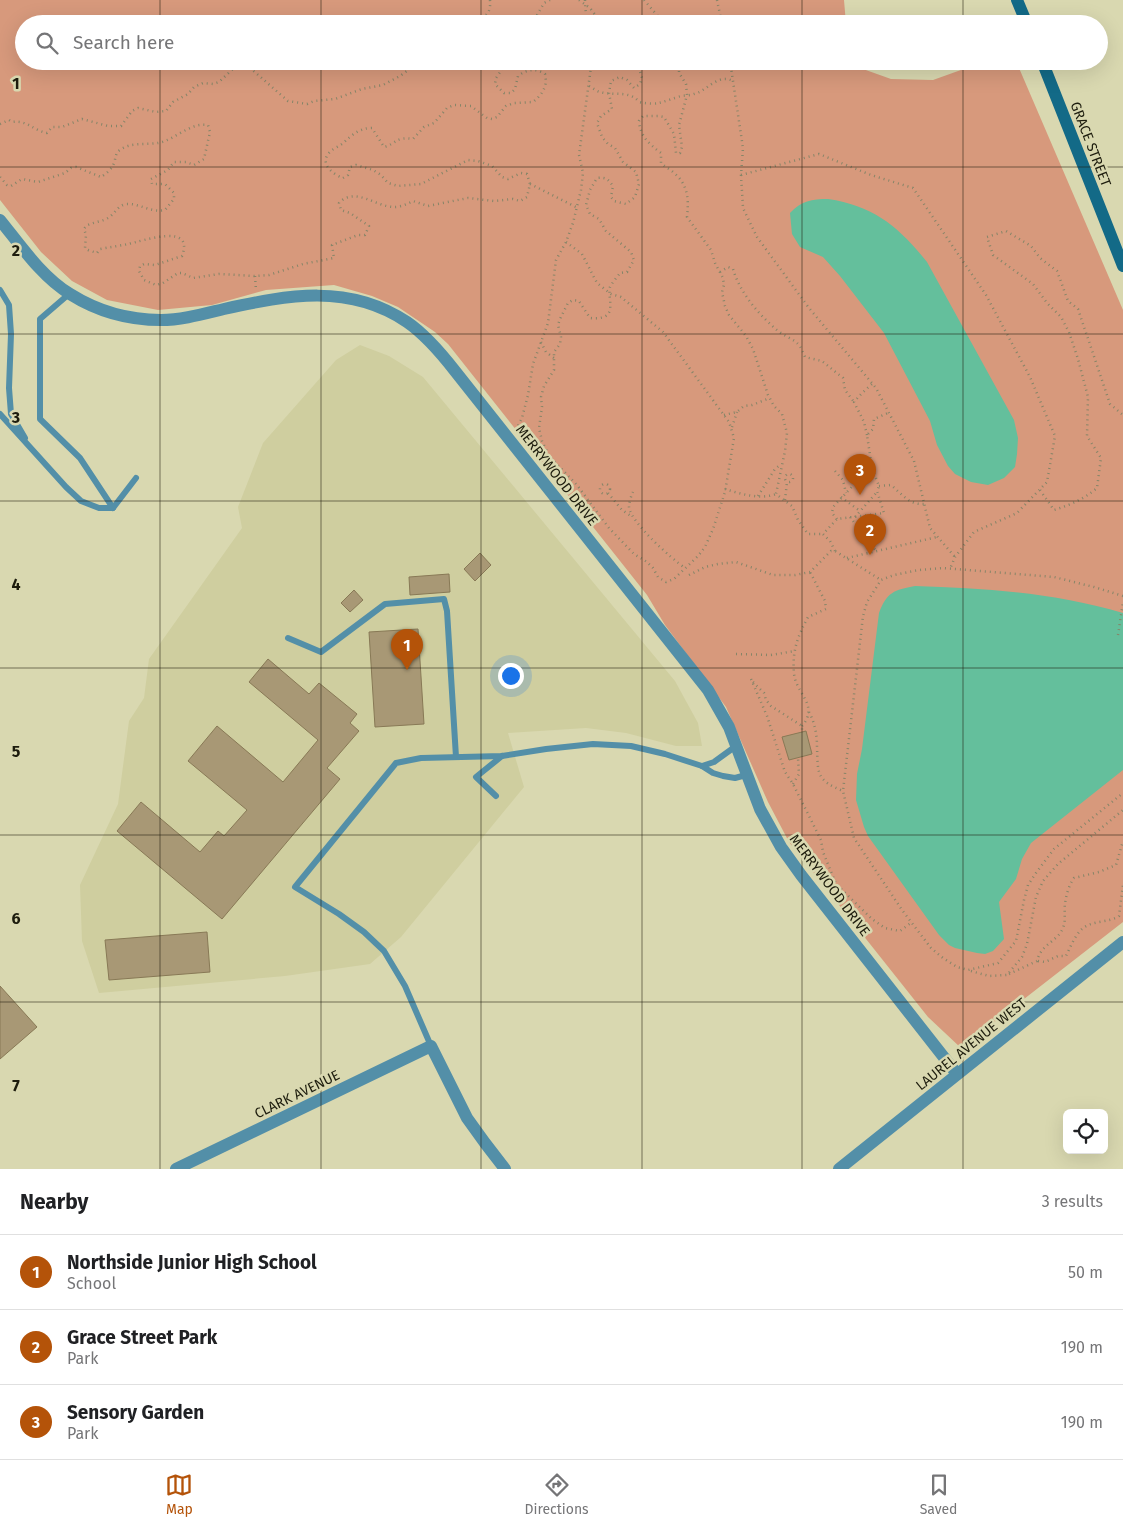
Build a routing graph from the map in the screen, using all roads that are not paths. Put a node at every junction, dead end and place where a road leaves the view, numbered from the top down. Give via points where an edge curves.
1 (1017, 0) edge
2 (1023, 15) edge
3 (1046, 70) edge
4 (0, 220) edge
5 (1123, 266) edge
6 (0, 290) edge
7 (69, 294) junction
8 (0, 414) edge
9 (33, 451) junction
10 (136, 478) dead end
11 (113, 508) junction
12 (288, 638) dead end
13 (736, 746) junction
14 (502, 756) junction
15 (456, 757) junction
16 (702, 766) junction
17 (746, 775) junction
18 (496, 796) dead end
19 (1123, 942) edge
20 (431, 1046) junction
21 (957, 1074) junction
22 (176, 1169) edge
23 (505, 1169) edge
24 (838, 1169) edge

1 - 2 main road
3 - 5 main road, GRACE STREET
4 - 7 street, MERRYWOOD DRIVE via 40,269
6 - 9 lane via 9,305 11,414
7 - 11 lane via 40,319 40,419 80,458
7 - 13 street, MERRYWOOD DRIVE via 119,315 160,320 296,295 334,296 374,306 408,323 455,371 708,690
8 - 9 lane
9 - 11 lane via 81,501 99,508
10 - 11 lane
12 - 15 lane via 321,652 385,604 444,599
13 - 16 lane via 714,762
13 - 17 street, MERRYWOOD DRIVE
14 - 15 lane
14 - 16 lane via 592,744 631,746
14 - 18 lane via 476,778
15 - 20 lane via 396,763 295,887 364,932 384,950 405,986
16 - 17 lane via 713,774 735,778
17 - 21 street, MERRYWOOD DRIVE via 781,847
19 - 21 street, LAUREL AVENUE WEST
20 - 22 street, CLARK AVENUE
20 - 23 street via 468,1118
21 - 24 street, LAUREL AVENUE WEST

